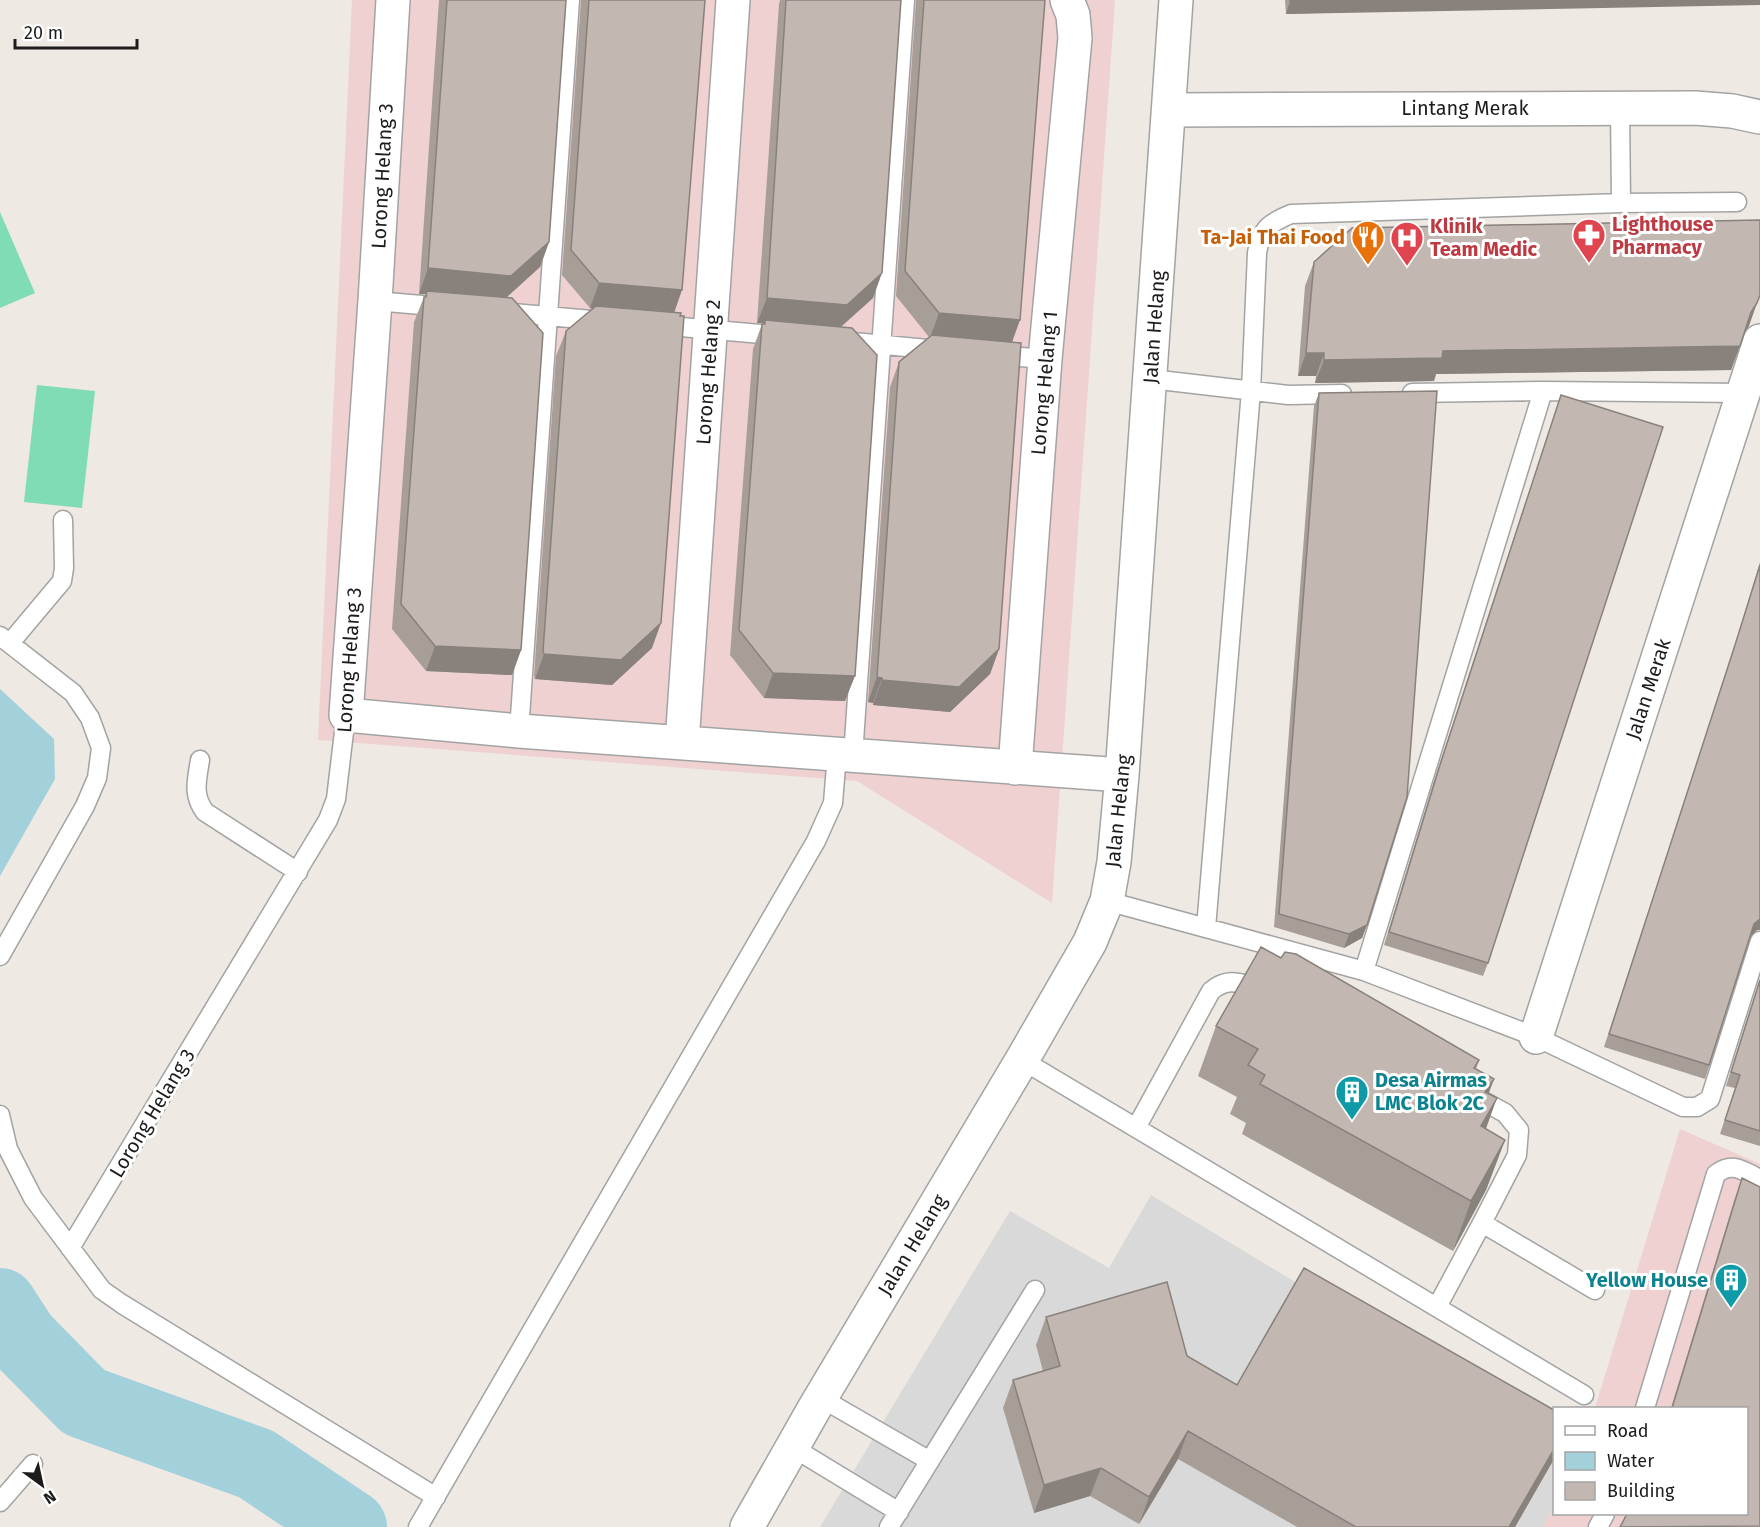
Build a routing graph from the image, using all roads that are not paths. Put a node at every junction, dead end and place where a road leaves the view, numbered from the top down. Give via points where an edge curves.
1 (393, 0) edge
2 (570, 0) edge
3 (734, 0) edge
4 (905, 0) edge
5 (1067, 0) edge
6 (1176, 0) edge
7 (1620, 107) junction
8 (1169, 110) junction
9 (1760, 117) edge
10 (1737, 202) dead end
11 (1621, 204) junction
12 (375, 301) junction
13 (467, 309) edge
14 (490, 311) edge
15 (548, 316) junction
16 (618, 322) edge
17 (641, 324) edge
18 (711, 330) junction
19 (801, 338) edge
20 (824, 340) edge
21 (1760, 341) edge
22 (881, 345) junction
23 (951, 351) edge
24 (975, 353) edge
25 (1045, 359) junction
26 (1151, 380) junction
27 (1251, 391) junction
28 (1543, 391) junction
29 (1392, 393) edge
30 (1743, 393) junction
31 (1357, 394) edge
32 (63, 520) dead end
33 (5, 640) edge
34 (346, 715) junction
35 (519, 731) junction
36 (682, 743) junction
37 (845, 755) junction
38 (200, 760) dead end
39 (1015, 768) junction
40 (1122, 775) junction
41 (298, 872) junction
42 (1107, 901) junction
43 (1206, 928) junction
44 (1760, 941) edge
45 (0, 956) edge
46 (1364, 971) junction
47 (1280, 993) edge
48 (1536, 1037) junction
49 (1022, 1060) junction
50 (1454, 1085) edge
51 (0, 1115) edge
52 (1137, 1128) junction
53 (1760, 1179) edge
54 (1482, 1223) junction
55 (70, 1248) junction
56 (1035, 1290) dead end
57 (1595, 1290) dead end
58 (1437, 1307) junction
59 (1584, 1395) dead end
60 (821, 1398) junction
61 (1645, 1407) edge
62 (792, 1447) junction
63 (930, 1461) junction
64 (33, 1464) dead end
65 (436, 1497) junction
66 (0, 1502) edge
67 (894, 1519) edge
68 (418, 1527) edge
69 (747, 1527) edge

1 - 12 street, Lorong Helang 3
2 - 15 lane
3 - 18 street, Lorong Helang 2
4 - 22 lane
5 - 25 street, Lorong Helang 1 via 1075,38
6 - 8 street, Jalan Helang
7 - 8 street, Lintang Merak
7 - 9 street, Lintang Merak via 1695,108
7 - 11 lane
8 - 26 street, Jalan Helang
10 - 11 lane
11 - 27 lane via 1291,214 1278,219 1259,240
12 - 13 lane
12 - 34 street, Lorong Helang 3
14 - 15 lane
15 - 16 lane
15 - 35 lane
17 - 18 lane
18 - 19 lane
18 - 36 street, Lorong Helang 2
20 - 22 lane
21 - 30 street, Jalan Merak
22 - 23 lane
22 - 37 lane
24 - 25 lane
25 - 39 street, Lorong Helang 1
26 - 27 lane
26 - 40 street, Jalan Helang
27 - 31 lane
27 - 43 lane
28 - 29 lane
28 - 30 lane
28 - 46 lane
30 - 48 street, Jalan Merak
32 - 33 lane via 62,581
33 - 45 lane via 73,693 90,718 101,748 97,778 85,806
34 - 35 street
34 - 41 lane, Lorong Helang 3 via 336,799
35 - 36 street
36 - 37 street
37 - 39 street
37 - 65 lane via 833,804 816,841
38 - 41 lane via 195,792 205,812
39 - 40 street
40 - 42 street, Jalan Helang
41 - 55 lane, Lorong Helang 3
42 - 43 lane
42 - 49 street, Jalan Helang via 1090,942
43 - 46 lane
44 - 48 lane via 1710,1099 1697,1107 1683,1107
46 - 48 lane
47 - 52 lane via 1231,981 1211,992
49 - 52 lane
49 - 60 street, Jalan Helang
50 - 54 lane via 1505,1113 1519,1131 1517,1155
51 - 55 lane via 19,1173
52 - 58 lane
53 - 61 lane via 1732,1166 1716,1173
54 - 57 lane
54 - 58 lane
55 - 65 lane via 102,1290 122,1304
56 - 63 lane
58 - 59 lane
60 - 62 street, Jalan Helang
60 - 63 lane
62 - 67 lane
62 - 69 street, Jalan Helang
63 - 67 lane
64 - 66 lane
65 - 68 lane

